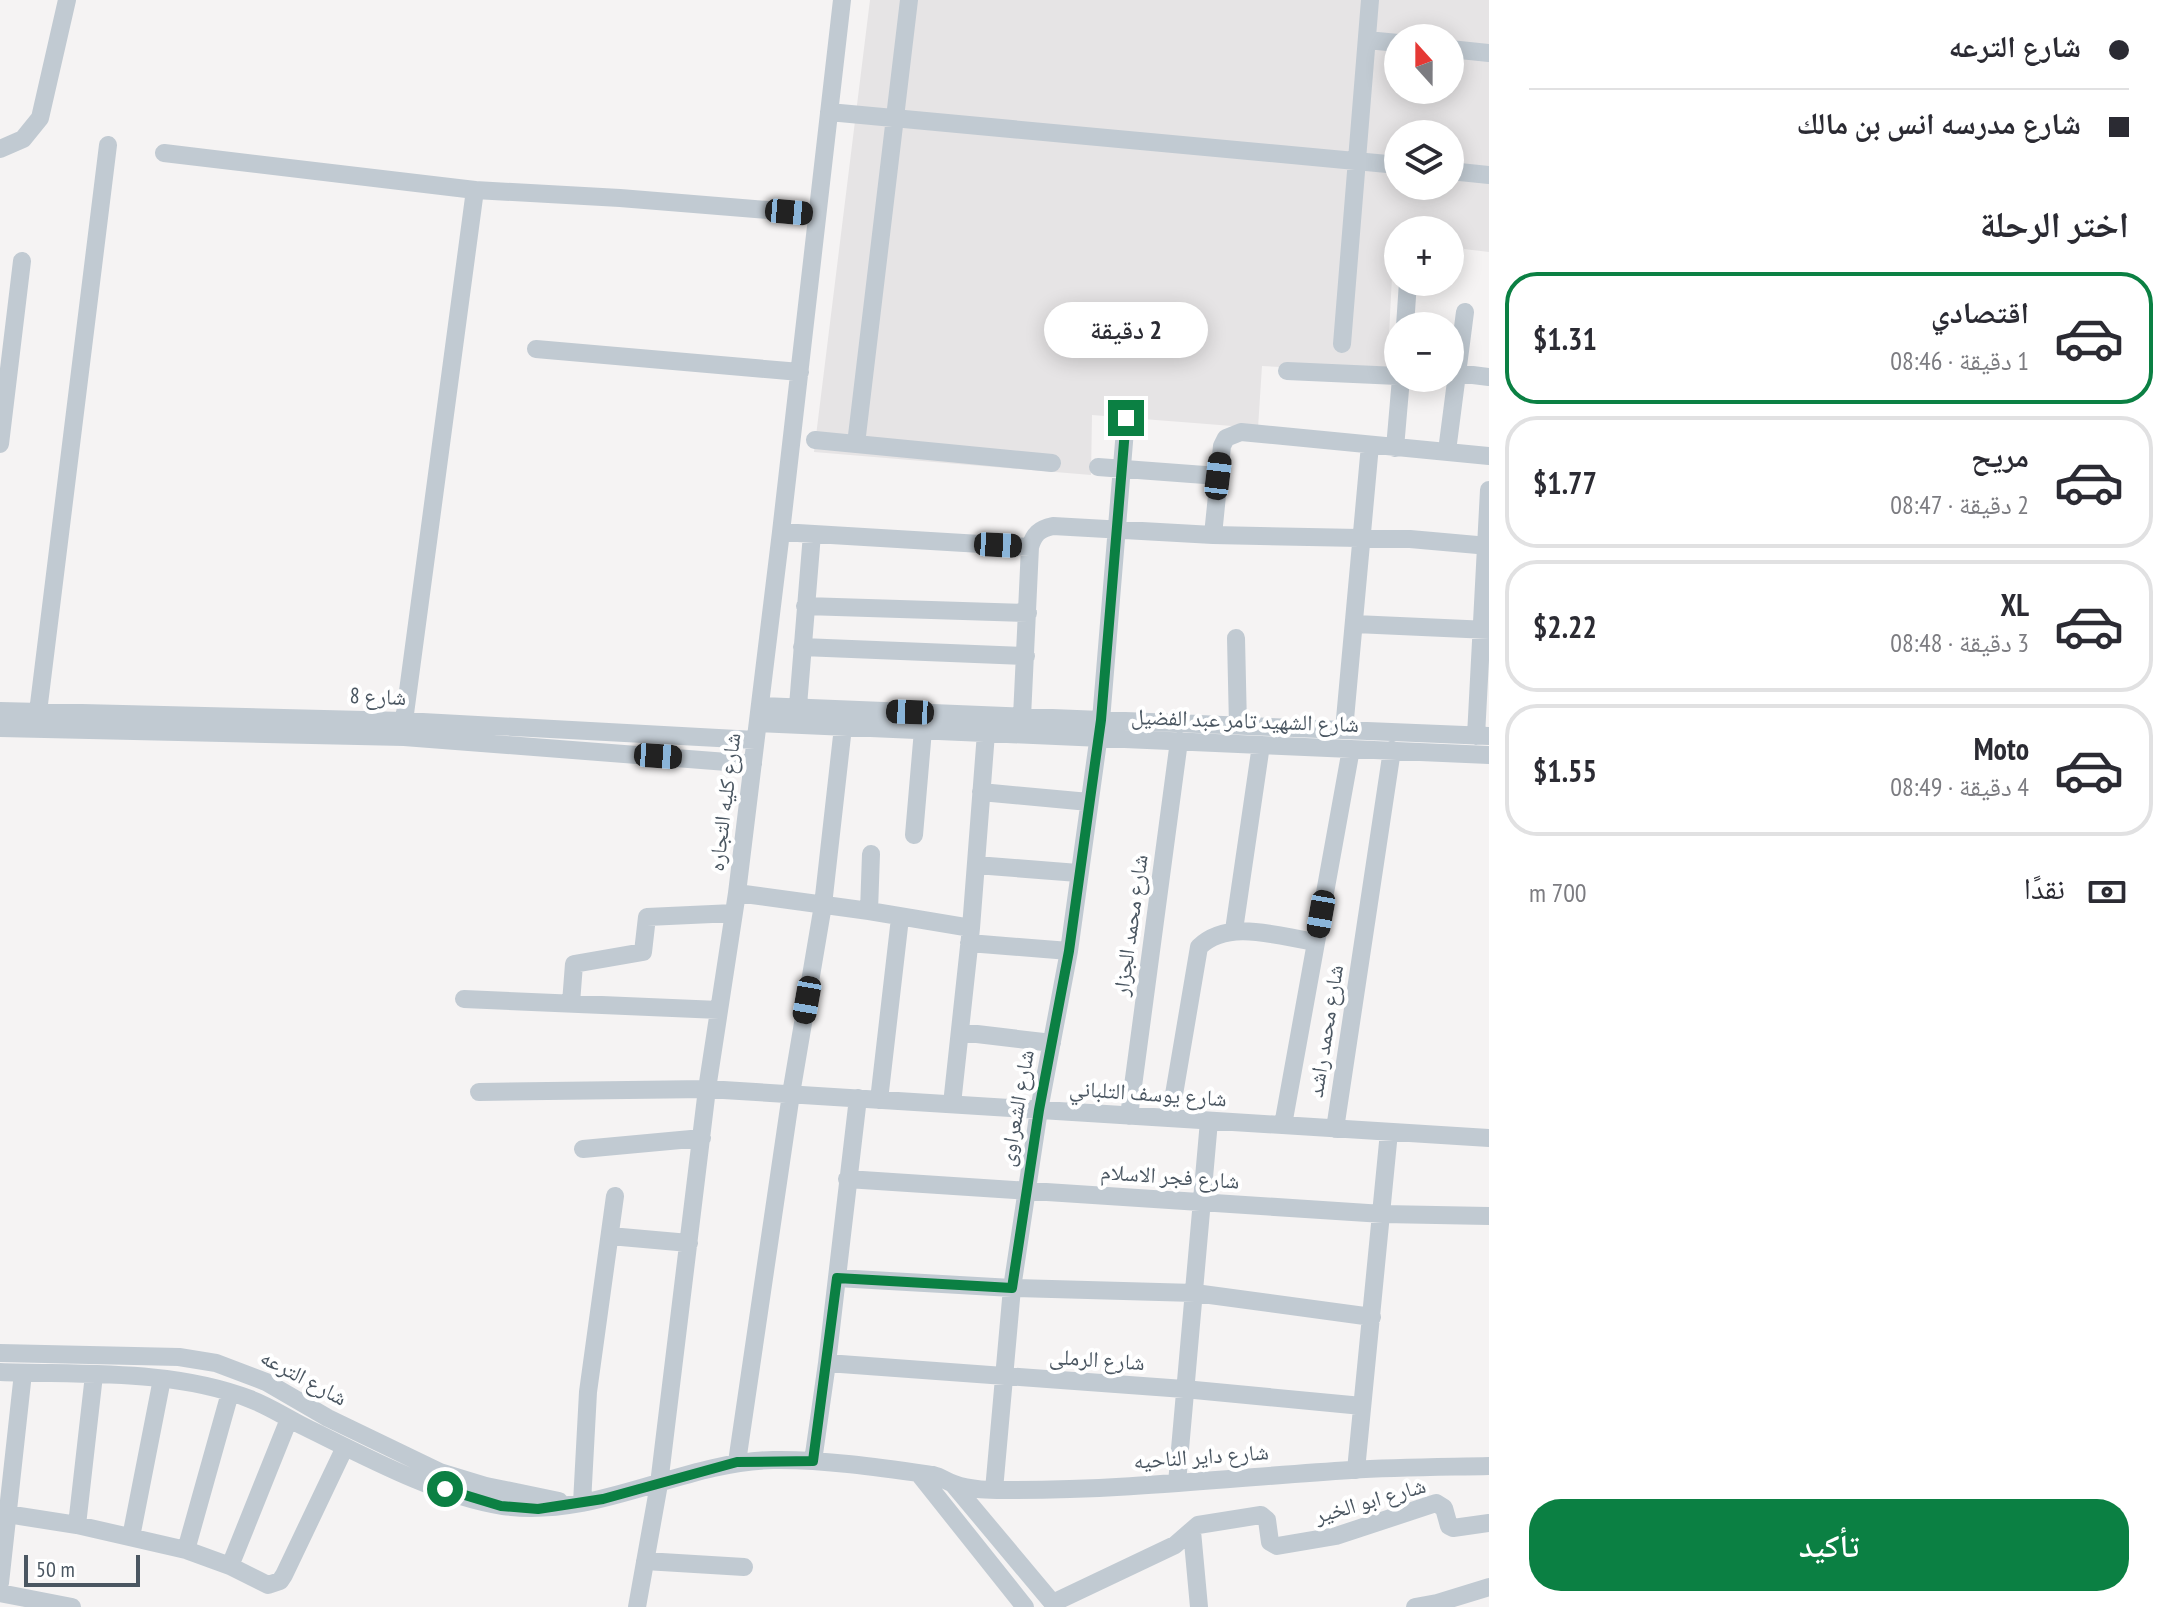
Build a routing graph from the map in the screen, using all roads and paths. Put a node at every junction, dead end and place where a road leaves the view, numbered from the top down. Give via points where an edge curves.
1 (67, 0) edge
2 (842, 0) edge
3 (909, 0) edge
4 (1370, 0) edge
5 (1367, 40) junction
6 (1384, 42) edge
7 (1464, 50) edge
8 (1489, 53) edge
9 (829, 112) junction
10 (896, 117) junction
11 (108, 145) dead end
12 (0, 149) edge
13 (164, 153) dead end
14 (1357, 161) junction
15 (1384, 164) edge
16 (1464, 172) edge
17 (1489, 175) edge
18 (475, 190) junction
19 (817, 214) junction
20 (22, 261) dead end
21 (1465, 312) dead end
22 (1464, 320) edge
23 (1342, 344) dead end
24 (536, 349) dead end
25 (1287, 371) dead end
26 (800, 372) junction
27 (1464, 374) edge
28 (1384, 376) edge
29 (1489, 377) edge
30 (1398, 392) edge
31 (1455, 392) edge
32 (1126, 418) dead end
33 (815, 440) dead end
34 (0, 444) edge
35 (856, 444) junction
36 (1370, 445) junction
37 (1395, 448) junction
38 (1447, 451) junction
39 (1489, 456) edge
40 (1052, 463) dead end
41 (1098, 467) dead end
42 (1122, 469) junction
43 (1218, 476) junction
44 (1489, 490) edge
45 (1117, 529) junction
46 (781, 532) junction
47 (812, 534) junction
48 (1213, 535) junction
49 (1361, 537) junction
50 (1487, 545) edge
51 (1030, 547) junction
52 (805, 606) junction
53 (1028, 613) junction
54 (1355, 624) junction
55 (1486, 629) edge
56 (1236, 638) dead end
57 (802, 647) junction
58 (1026, 656) junction
59 (0, 711) edge
60 (38, 712) junction
61 (797, 716) junction
62 (1022, 717) junction
63 (404, 721) junction
64 (758, 723) junction
65 (1238, 726) junction
66 (324, 727) junction
67 (843, 727) junction
68 (0, 728) edge
69 (1100, 729) junction
70 (923, 730) junction
71 (1344, 730) junction
72 (986, 733) junction
73 (1483, 736) edge
74 (1179, 741) junction
75 (1261, 745) junction
76 (1351, 749) junction
77 (1392, 750) junction
78 (1489, 755) edge
79 (753, 764) junction
80 (981, 792) junction
81 (1089, 802) junction
82 (914, 835) dead end
83 (871, 854) dead end
84 (976, 865) junction
85 (1078, 873) junction
86 (737, 893) junction
87 (823, 905) junction
88 (869, 911) junction
89 (734, 913) junction
90 (900, 918) junction
91 (1234, 930) junction
92 (970, 936) junction
93 (1316, 942) junction
94 (1069, 951) junction
95 (464, 999) dead end
96 (571, 1003) junction
97 (719, 1010) junction
98 (960, 1032) junction
99 (1052, 1043) junction
100 (707, 1089) junction
101 (479, 1092) dead end
102 (791, 1094) junction
103 (858, 1098) junction
104 (879, 1100) junction
105 (952, 1104) junction
106 (1039, 1110) junction
107 (1129, 1116) junction
108 (1170, 1118) junction
109 (1209, 1121) junction
110 (1283, 1125) junction
111 (1335, 1129) junction
112 (1389, 1132) junction
113 (702, 1138) junction
114 (1489, 1138) edge
115 (583, 1149) dead end
116 (847, 1179) junction
117 (1025, 1191) junction
118 (615, 1196) dead end
119 (1202, 1202) junction
120 (1383, 1214) junction
121 (1489, 1216) edge
122 (610, 1236) junction
123 (689, 1243) junction
124 (837, 1278) junction
125 (1012, 1288) junction
126 (1195, 1293) junction
127 (1372, 1317) junction
128 (0, 1353) edge
129 (827, 1363) junction
130 (0, 1372) edge
131 (23, 1373) junction
132 (94, 1375) junction
133 (1006, 1377) junction
134 (162, 1379) junction
135 (1184, 1389) junction
136 (230, 1393) junction
137 (1362, 1406) junction
138 (289, 1419) junction
139 (345, 1447) junction
140 (813, 1461) junction
141 (737, 1462) junction
142 (1489, 1466) edge
143 (1356, 1470) junction
144 (919, 1474) junction
145 (1177, 1483) junction
146 (659, 1484) junction
147 (953, 1484) junction
148 (994, 1490) junction
149 (578, 1504) junction
150 (970, 1506) junction
151 (4, 1514) edge
152 (955, 1520) junction
153 (1489, 1523) edge
154 (77, 1525) junction
155 (1192, 1531) junction
156 (131, 1537) junction
157 (186, 1550) junction
158 (645, 1561) junction
159 (230, 1566) junction
160 (744, 1567) dead end
161 (0, 1583) edge
162 (1489, 1587) edge
163 (0, 1593) edge
164 (1055, 1605) edge
165 (72, 1607) edge
166 (637, 1607) edge
167 (1025, 1607) edge
168 (1199, 1607) edge
169 (1415, 1607) edge

1 - 12 street via 40,118 23,139
2 - 9 street, شارع كليه التجاره
3 - 10 street
4 - 5 street
5 - 6 street
5 - 14 street
7 - 8 street
9 - 10 street
9 - 19 street, شارع كليه التجاره
10 - 14 street
10 - 35 street
11 - 60 street
13 - 18 street
14 - 15 street
14 - 23 street
16 - 17 street
18 - 19 street
18 - 63 street
19 - 26 street, شارع كليه التجاره
20 - 34 street
21 - 22 street
24 - 26 street
25 - 28 street
26 - 46 street, شارع كليه التجاره
27 - 29 street
30 - 37 street
31 - 38 street
32 - 42 street, شارع الشعراوى
33 - 35 street
35 - 40 street
36 - 37 street
36 - 43 street via 1233,433 1222,446
36 - 49 street
37 - 38 street
38 - 39 street
41 - 42 street
42 - 43 street
42 - 45 street, شارع الشعراوى
43 - 48 street
44 - 50 street
45 - 48 street
45 - 51 street via 1042,528
45 - 69 street, شارع الشعراوى
46 - 47 street
46 - 64 street, شارع كليه التجاره
47 - 51 street
47 - 52 street
48 - 49 street
49 - 50 street
49 - 54 street
50 - 55 street
51 - 53 street
52 - 53 street
52 - 57 street
53 - 58 street
54 - 55 street
54 - 71 street
55 - 73 street
56 - 65 street
57 - 58 street
57 - 61 street
58 - 62 street
59 - 60 street, شارع 8
60 - 66 street, شارع 8
61 - 62 street, شارع الشهيد تامر عبد الفضيل
61 - 64 street, شارع الشهيد تامر عبد الفضيل
61 - 67 street, شارع الشهيد تامر عبد الفضيل
62 - 69 street, شارع الشهيد تامر عبد الفضيل
63 - 64 street, شارع 8
63 - 66 street, شارع 8
64 - 79 street, شارع كليه التجاره
65 - 69 street, شارع الشهيد تامر عبد الفضيل
65 - 71 street, شارع الشهيد تامر عبد الفضيل
66 - 68 street, شارع 8
66 - 79 street, شارع 8
67 - 70 street, شارع الشهيد تامر عبد الفضيل
67 - 87 street
69 - 72 street, شارع الشهيد تامر عبد الفضيل
69 - 74 street, شارع الشهيد تامر عبد الفضيل
69 - 81 street, شارع الشعراوى
70 - 72 street, شارع الشهيد تامر عبد الفضيل
70 - 82 street
71 - 73 street, شارع الشهيد تامر عبد الفضيل
72 - 80 street
74 - 75 street, شارع الشهيد تامر عبد الفضيل
74 - 107 street, شارع محمد الجزار
75 - 76 street, شارع الشهيد تامر عبد الفضيل
75 - 91 street
76 - 77 street, شارع الشهيد تامر عبد الفضيل
76 - 93 street
77 - 78 street, شارع الشهيد تامر عبد الفضيل
77 - 111 street, شارع محمد راشد
79 - 86 street, شارع كليه التجاره
80 - 81 street
80 - 84 street
81 - 85 street, شارع الشعراوى
83 - 88 street
84 - 85 street
84 - 92 street
85 - 94 street, شارع الشعراوى
86 - 87 street
86 - 89 street, شارع كليه التجاره
87 - 88 street
87 - 102 street
88 - 90 street
89 - 96 street via 647,917 643,952 574,964
89 - 97 street, شارع كليه التجاره
90 - 92 street
90 - 104 street
91 - 93 street
91 - 108 street via 1216,934 1199,947
92 - 94 street
92 - 98 street
93 - 110 street
94 - 99 street, شارع الشعراوى
95 - 96 street
96 - 97 street
97 - 100 street, شارع كليه التجاره
98 - 99 street
98 - 105 street
99 - 106 street, شارع الشعراوى
100 - 101 street, شارع يوسف التلباني
100 - 102 street, شارع يوسف التلباني
100 - 113 street, شارع كليه التجاره
102 - 103 street, شارع يوسف التلباني
102 - 141 street
103 - 104 street, شارع يوسف التلباني
103 - 116 street
104 - 105 street, شارع يوسف التلباني
105 - 106 street, شارع يوسف التلباني
106 - 107 street, شارع يوسف التلباني
106 - 117 street, شارع الشعراوى
107 - 108 street, شارع يوسف التلباني
108 - 109 street, شارع يوسف التلباني
109 - 110 street, شارع يوسف التلباني
109 - 119 street
110 - 111 street, شارع يوسف التلباني
111 - 112 street, شارع يوسف التلباني
112 - 114 street, شارع يوسف التلباني
112 - 120 street
113 - 115 street
113 - 123 street, شارع كليه التجاره
116 - 117 street, شارع فجر الاسلام
116 - 124 street
117 - 119 street, شارع فجر الاسلام
117 - 125 street, شارع الشعراوى
118 - 122 street
119 - 120 street, شارع فجر الاسلام
119 - 126 street
120 - 121 street, شارع فجر الاسلام
120 - 127 street
122 - 123 street
122 - 149 street
123 - 146 street, شارع كليه التجاره
124 - 125 street
124 - 129 street
125 - 126 street
125 - 133 street, شارع الشعراوى
126 - 127 street
126 - 135 street
127 - 137 street
128 - 149 street, شارع الترعه via 179,1357 216,1363 266,1382 440,1472
129 - 133 street, شارع الرملى
129 - 140 street
130 - 131 street, شارع الترعه
131 - 132 street, شارع الترعه
131 - 151 street
132 - 134 street, شارع الترعه
132 - 154 street
133 - 135 street, شارع الرملى
133 - 148 street, شارع الشعراوى
134 - 136 street, شارع الترعه
134 - 156 street
135 - 137 street, شارع الرملى
135 - 145 street
136 - 138 street, شارع الترعه
136 - 157 street
137 - 143 street
138 - 139 street, شارع الترعه
138 - 159 street
139 - 149 street, شارع الترعه via 426,1482 501,1506
139 - 159 street via 280,1581 268,1585
140 - 141 street, شارع الترعه
140 - 144 street, شارع الترعه
141 - 146 street, شارع الترعه
142 - 143 street, شارع داير الناحيه
143 - 145 street, شارع داير الناحيه
144 - 147 street, شارع داير الناحيه
144 - 152 street
145 - 148 street, شارع داير الناحيه
146 - 149 street, شارع الترعه
146 - 158 street, شارع كليه التجاره
147 - 148 street, شارع داير الناحيه
147 - 150 street
150 - 152 street via 958,1508
150 - 164 street
151 - 154 street
151 - 161 street
152 - 167 street
153 - 155 street, شارع ابو الخير via 1453,1528 1436,1503 1336,1536 1277,1546 1270,1542 1267,1520 1257,1514 1202,1524
154 - 156 street
155 - 164 street, شارع ابو الخير via 1175,1545
155 - 168 street
156 - 157 street
157 - 159 street
158 - 160 street
158 - 166 street, شارع كليه التجاره
162 - 169 street
163 - 165 street

